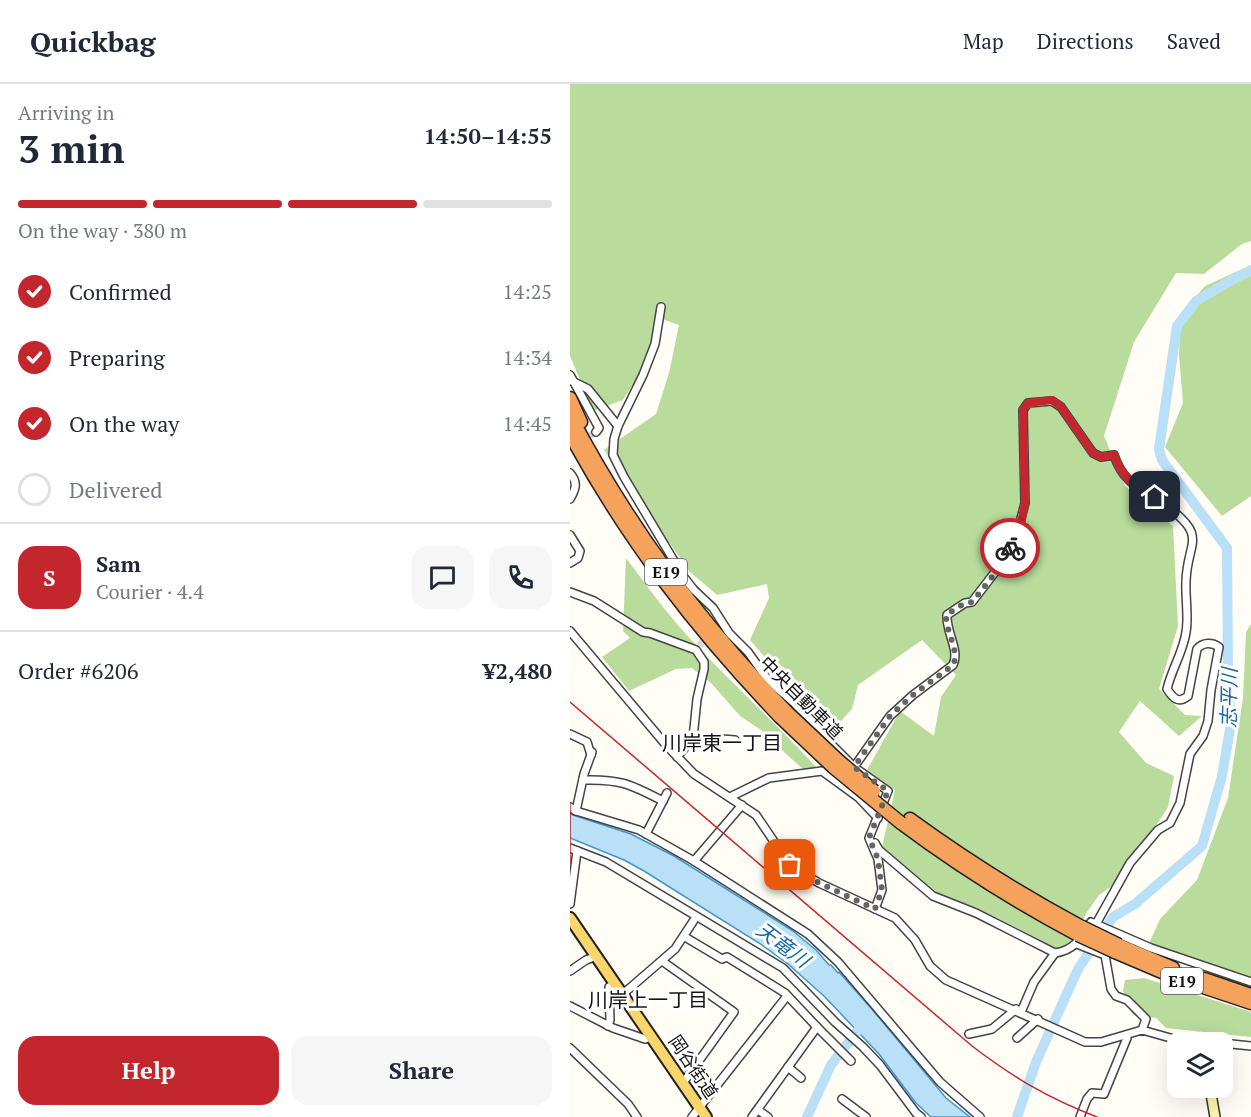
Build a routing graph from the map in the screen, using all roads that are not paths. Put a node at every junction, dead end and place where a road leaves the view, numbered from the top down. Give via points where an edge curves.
1 (661, 307) dead end
2 (571, 378) edge
3 (570, 399) edge
4 (570, 415) edge
5 (618, 426) junction
6 (596, 432) dead end
7 (570, 434) edge
8 (570, 442) edge
9 (570, 473) edge
10 (570, 499) edge
11 (570, 535) edge
12 (570, 563) edge
13 (570, 592) edge
14 (691, 603) junction
15 (570, 631) edge
16 (735, 669) junction
17 (783, 714) junction
18 (570, 734) edge
19 (693, 737) junction
20 (735, 740) dead end
21 (677, 757) junction
22 (854, 767) junction
23 (583, 780) junction
24 (667, 793) dead end
25 (730, 797) junction
26 (663, 801) junction
27 (742, 805) junction
28 (573, 809) edge
29 (878, 818) junction
30 (871, 832) junction
31 (646, 834) junction
32 (573, 850) edge
33 (694, 861) junction
34 (570, 904) edge
35 (875, 909) junction
36 (696, 917) junction
37 (570, 918) edge
38 (1096, 924) junction
39 (1079, 935) junction
40 (685, 937) junction
41 (1114, 946) junction
42 (1055, 953) junction
43 (597, 957) junction
44 (570, 959) edge
45 (662, 961) junction
46 (581, 963) junction
47 (570, 971) edge
48 (1251, 982) edge
49 (615, 984) junction
50 (623, 994) junction
51 (1251, 994) edge
52 (787, 996) junction
53 (1251, 1004) edge
54 (570, 1006) edge
55 (1018, 1010) junction
56 (1038, 1019) junction
57 (608, 1026) junction
58 (817, 1027) junction
59 (1142, 1030) junction
60 (969, 1034) dead end
61 (1126, 1035) junction
62 (651, 1036) junction
63 (1167, 1037) edge
64 (1017, 1038) dead end
65 (1233, 1044) edge
66 (1251, 1046) edge
67 (570, 1048) edge
68 (851, 1061) dead end
69 (788, 1067) junction
70 (801, 1078) dead end
71 (683, 1083) junction
72 (1212, 1098) edge
73 (842, 1099) dead end
74 (758, 1110) junction
75 (703, 1112) edge
76 (637, 1117) edge
77 (692, 1117) edge
78 (752, 1117) edge
79 (768, 1117) edge
80 (866, 1117) edge
81 (921, 1117) edge
82 (980, 1117) edge
83 (1080, 1117) edge
84 (1215, 1117) edge

1 - 5 street via 655,344
2 - 5 street via 588,389
2 - 6 street via 598,428
3 - 14 highway via 626,504
4 - 14 highway, 中央自動車道 / E19 via 641,536
5 - 22 street via 613,455 683,576 768,680
7 - 16 highway, 中央自動車道 / E19 via 645,557
8 - 16 highway via 649,569 688,621
9 - 10 street via 576,483
11 - 12 street via 580,551
13 - 19 street via 594,601 643,632 698,648 704,669
14 - 17 highway, 中央自動車道 / E19
15 - 21 street
16 - 17 highway, 中央自動車道 / E19
17 - 39 highway, 中央自動車道 / E19, bridge via 833,767 904,820
18 - 23 street via 587,742 592,754
19 - 20 street
19 - 21 street
21 - 25 street via 694,774
22 - 29 street via 888,791
22 - 38 street via 890,716 953,665 955,650 946,615 972,602 1005,558 1021,523 1025,503 1023,410 1028,403 1052,400 1093,453 1101,457 1114,455 1123,475 1186,521 1191,532 1185,639 1167,689 1172,697 1184,700 1188,696 1197,649 1209,643 1219,647 1208,721 1190,754 1180,803 1170,823 1158,830 1130,863
23 - 26 street via 608,779 632,785
23 - 28 street
24 - 26 street
25 - 27 street
25 - 29 street via 769,778 822,771 859,798
26 - 31 street
27 - 33 street
27 - 35 street via 765,825 790,865
28 - 31 street
29 - 30 street
30 - 35 street via 869,838 878,859 882,890
30 - 42 street via 879,850 933,896
31 - 33 street
32 - 34 street
32 - 36 street via 606,862
33 - 82 street via 824,947 940,1082
35 - 55 street via 895,918 915,940 930,966 946,980
36 - 40 street
36 - 81 street via 783,968 880,1065
37 - 43 main road, 岡谷街道
38 - 39 street via 1091,922
38 - 41 street
39 - 41 highway, 中央自動車道 / E19, bridge
39 - 41 street
39 - 42 street via 1065,952
40 - 45 street
40 - 52 street via 727,957
41 - 48 street via 1151,948
41 - 51 highway, 中央自動車道 / E19
41 - 53 highway, 中央自動車道 / E19 via 1176,978
41 - 59 street via 1111,989 1146,1019
42 - 55 street
43 - 46 street
43 - 49 main road, 岡谷街道
44 - 46 street
45 - 50 street
45 - 71 street via 734,1012
46 - 47 street
49 - 50 main road, 岡谷街道
49 - 57 street via 609,987
50 - 62 main road, 岡谷街道
52 - 58 street
52 - 75 street
54 - 57 street
55 - 56 street
55 - 60 street via 992,1029
56 - 61 street via 1085,1042
56 - 64 street
57 - 62 street via 645,1039
58 - 68 street
58 - 69 street
59 - 61 street
59 - 63 street
61 - 83 street via 1104,1094 1092,1093
62 - 71 main road, 岡谷街道
65 - 66 street
67 - 76 street
69 - 70 street
69 - 74 street
71 - 75 main road, 岡谷街道
72 - 84 street
73 - 80 street
74 - 78 street
74 - 79 street
75 - 77 street

